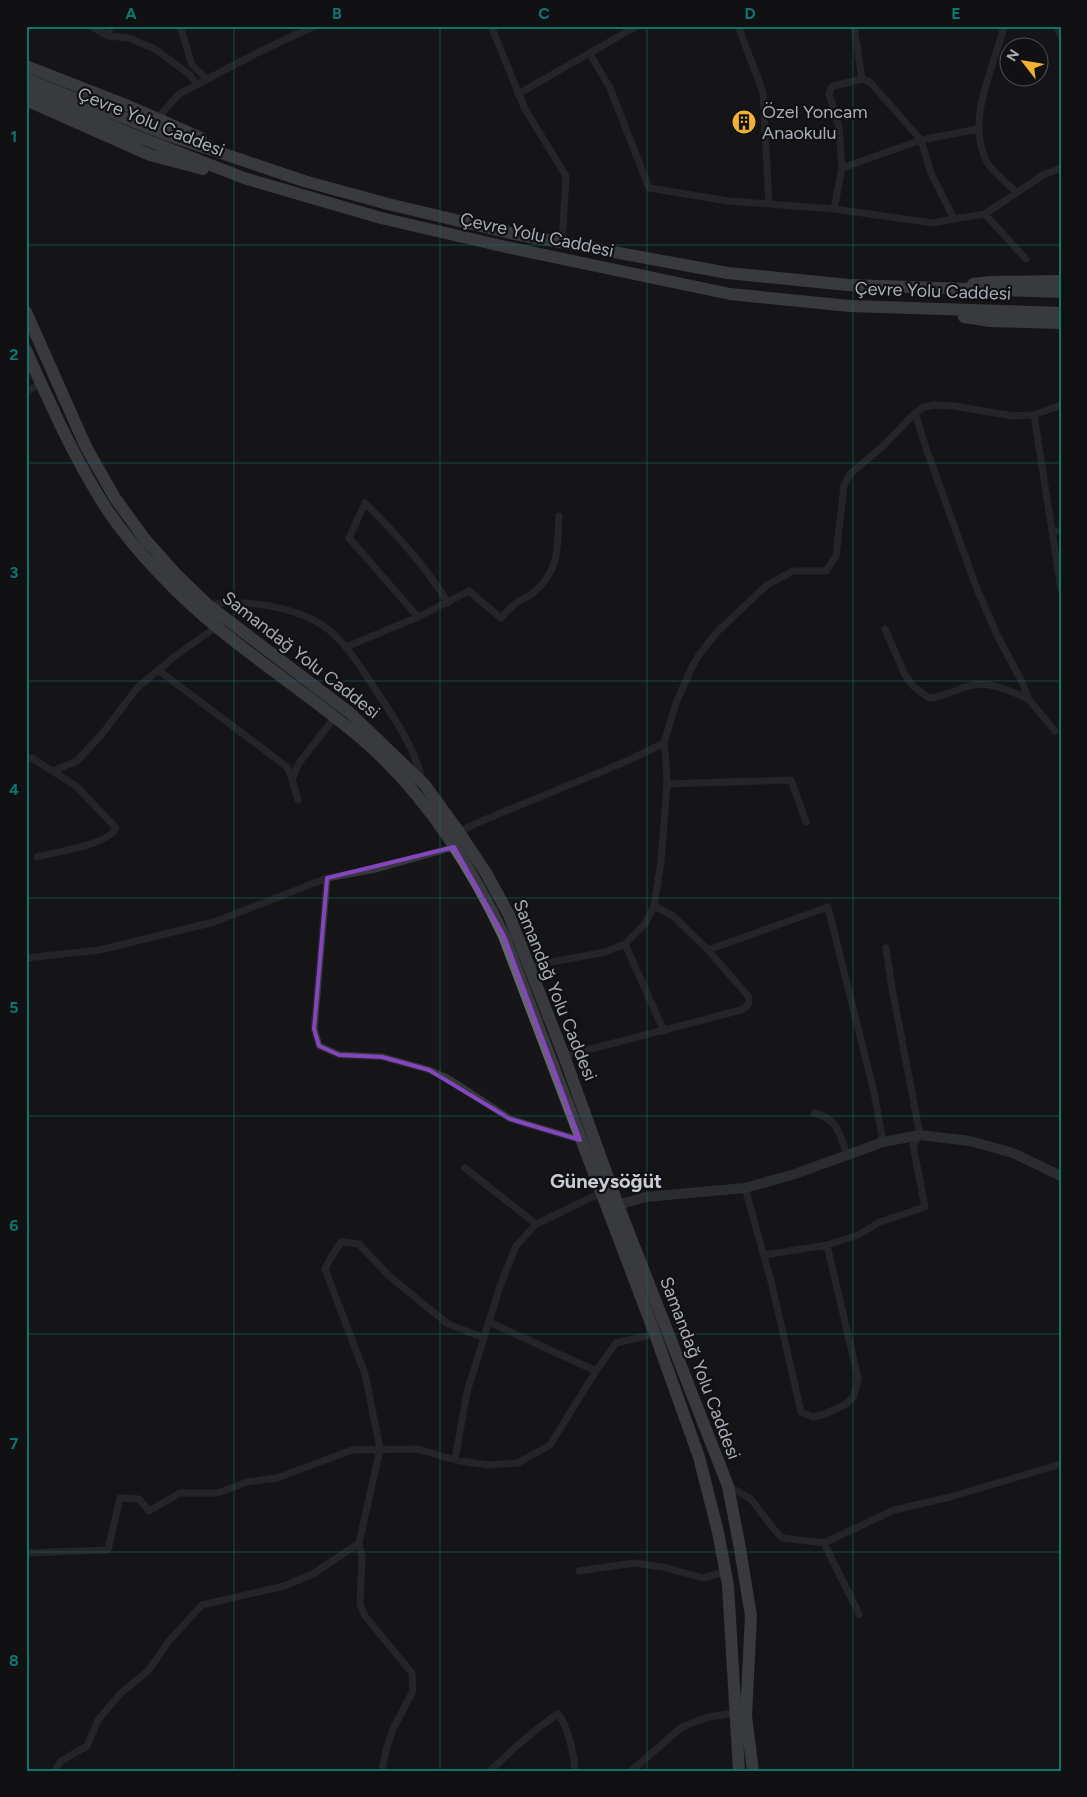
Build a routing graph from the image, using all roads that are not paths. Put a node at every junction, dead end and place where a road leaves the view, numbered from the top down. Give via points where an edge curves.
1 (90, 26) edge
2 (110, 26) edge
3 (180, 26) edge
4 (314, 26) edge
5 (491, 26) edge
6 (636, 26) edge
7 (738, 26) edge
8 (854, 26) edge
9 (1004, 26) edge
10 (1056, 26) edge
11 (108, 36) junction
12 (1061, 36) edge
13 (590, 54) junction
14 (26, 66) edge
15 (26, 79) edge
16 (207, 79) junction
17 (862, 79) junction
18 (196, 84) junction
19 (26, 90) edge
20 (518, 94) junction
21 (26, 100) edge
22 (159, 120) junction
23 (978, 129) junction
24 (921, 140) junction
25 (250, 163) junction
26 (842, 168) junction
27 (1061, 168) edge
28 (244, 178) junction
29 (1017, 193) junction
30 (769, 204) junction
31 (834, 209) junction
32 (985, 214) junction
33 (954, 219) junction
34 (562, 243) junction
35 (1026, 259) dead end
36 (1061, 281) edge
37 (931, 288) junction
38 (1061, 292) edge
39 (888, 307) junction
40 (26, 312) edge
41 (1061, 313) edge
42 (1061, 322) edge
43 (26, 350) edge
44 (41, 384) junction
45 (26, 391) edge
46 (1061, 405) edge
47 (915, 413) junction
48 (1034, 415) junction
49 (559, 516) dead end
50 (1061, 530) edge
51 (1053, 533) junction
52 (1061, 589) edge
53 (448, 603) junction
54 (208, 605) junction
55 (418, 617) junction
56 (216, 627) junction
57 (886, 629) dead end
58 (346, 647) junction
59 (158, 670) junction
60 (1029, 700) junction
61 (335, 717) junction
62 (1055, 731) dead end
63 (664, 743) junction
64 (26, 759) edge
65 (53, 771) junction
66 (292, 780) junction
67 (424, 784) junction
68 (667, 784) junction
69 (298, 800) dead end
70 (806, 822) dead end
71 (459, 832) junction
72 (454, 847) junction
73 (37, 857) dead end
74 (327, 878) junction
75 (654, 906) junction
76 (625, 944) junction
77 (886, 948) dead end
78 (708, 950) junction
79 (26, 958) edge
80 (529, 966) junction
81 (664, 1031) junction
82 (564, 1056) junction
83 (814, 1113) dead end
84 (920, 1135) junction
85 (580, 1140) junction
86 (883, 1142) junction
87 (847, 1154) junction
88 (465, 1168) dead end
89 (1061, 1176) edge
90 (745, 1188) junction
91 (601, 1193) junction
92 (618, 1205) junction
93 (536, 1224) junction
94 (827, 1245) junction
95 (764, 1255) junction
96 (489, 1322) junction
97 (654, 1334) junction
98 (484, 1338) junction
99 (596, 1371) junction
100 (380, 1449) junction
101 (455, 1460) junction
102 (1061, 1464) edge
103 (728, 1486) junction
104 (359, 1543) junction
105 (824, 1543) junction
106 (26, 1553) edge
107 (579, 1571) dead end
108 (725, 1572) junction
109 (858, 1614) dead end
110 (736, 1713) junction
111 (56, 1771) edge
112 (382, 1771) edge
113 (490, 1771) edge
114 (575, 1771) edge
115 (631, 1771) edge
116 (739, 1771) edge
117 (753, 1771) edge

1 - 11 street
2 - 11 street
3 - 16 street via 192,65
4 - 16 street
5 - 20 street
6 - 13 street
7 - 30 street via 762,92
8 - 17 street
9 - 23 street via 985,85
10 - 12 street
11 - 18 street via 129,38 155,49 190,75
13 - 20 street
13 - 30 street via 610,88 649,188
14 - 22 highway
15 - 25 highway, Çevre Yolu Caddesi via 165,134
16 - 18 street
17 - 24 street via 870,82
17 - 26 street via 834,86 829,94 839,127
18 - 22 street via 179,94
19 - 28 highway, Çevre Yolu Caddesi
20 - 34 street via 566,176
21 - 28 highway via 150,155 217,174
22 - 25 highway
23 - 24 street
23 - 29 street via 988,163
24 - 26 street
24 - 33 street via 931,173
25 - 34 highway, Çevre Yolu Caddesi via 388,204
26 - 31 street
27 - 29 street via 1043,175
28 - 39 highway, Çevre Yolu Caddesi via 381,218 730,294
29 - 32 street
30 - 31 street
31 - 33 street via 933,223
32 - 33 street
32 - 35 street
34 - 37 highway, Çevre Yolu Caddesi via 728,274 848,285
36 - 37 highway via 991,282
37 - 38 highway, Çevre Yolu Caddesi
39 - 41 highway, Çevre Yolu Caddesi
39 - 42 highway via 991,321
40 - 54 highway, Samandağ Yolu Caddesi via 86,447 115,498 151,545
43 - 44 highway, Samandağ Yolu Caddesi
44 - 45 street
44 - 56 highway, Samandağ Yolu Caddesi via 80,464 128,538
46 - 48 street
47 - 48 street via 934,405 1013,416
47 - 60 street via 977,589
47 - 63 street via 850,474 844,485 836,556 826,571 793,570 767,585 717,632 698,656 676,703
48 - 51 street
49 - 53 street via 558,551 545,581 534,592 500,618 469,592
50 - 51 street
51 - 52 street
53 - 55 street
53 - 55 street via 402,540 365,502 349,538
54 - 58 street via 229,602 270,606 305,616 326,627
54 - 67 highway, Samandağ Yolu Caddesi via 350,713
55 - 58 street
56 - 59 street
56 - 61 highway, Samandağ Yolu Caddesi
57 - 60 street via 905,675 929,698 942,697 975,684 1005,688
58 - 67 street via 408,739
59 - 65 street via 137,688 77,761
59 - 66 street via 286,766
60 - 62 street
61 - 66 street via 299,764
61 - 72 highway, Samandağ Yolu Caddesi via 394,771 432,815
63 - 68 street
63 - 71 street
64 - 65 street via 32,758
65 - 73 street via 76,786 116,828 100,841
66 - 69 street
67 - 71 highway, Samandağ Yolu Caddesi
68 - 70 street via 791,780
68 - 75 street via 662,862
71 - 80 highway, Samandağ Yolu Caddesi via 509,915
72 - 74 street via 376,869
72 - 85 highway, Samandağ Yolu Caddesi via 504,936
74 - 79 street via 214,922 100,950
74 - 85 street via 314,1029 319,1046 339,1055 382,1058 429,1070 449,1079 510,1119
75 - 76 street via 645,924
75 - 78 street via 672,915
76 - 80 street via 606,952
76 - 81 street
77 - 84 street
78 - 81 street via 748,996 747,1007
78 - 86 street via 828,907 874,1092
80 - 82 highway, Samandağ Yolu Caddesi
81 - 82 street
82 - 92 highway, Samandağ Yolu Caddesi
83 - 87 street via 825,1116 836,1125
84 - 86 street
84 - 89 street via 1004,1151
84 - 94 street via 914,1146 925,1207
85 - 91 highway, Samandağ Yolu Caddesi
86 - 87 street
87 - 90 street via 795,1174
88 - 93 street
90 - 92 street via 645,1198
90 - 95 street
91 - 93 street
91 - 97 highway, Samandağ Yolu Caddesi
92 - 103 highway, Samandağ Yolu Caddesi
93 - 96 street via 516,1246
94 - 95 street
94 - 95 street via 858,1378 854,1396 846,1404 813,1417 802,1412
96 - 98 street
96 - 99 street
97 - 99 street via 616,1343
97 - 108 highway, Samandağ Yolu Caddesi via 699,1457
98 - 100 street via 448,1324 388,1275 359,1244 342,1242 325,1269 365,1374
98 - 101 street via 467,1392
99 - 101 street via 550,1445 518,1463 487,1465
100 - 101 street via 417,1449
100 - 104 street
100 - 106 street via 352,1450 277,1478 247,1482 218,1493 180,1494 149,1511 139,1499 120,1498 108,1550
102 - 105 street via 894,1510
103 - 105 street via 751,1499 782,1538
103 - 117 highway, Samandağ Yolu Caddesi via 751,1616 746,1716
104 - 111 street via 314,1574 284,1586 202,1605 148,1670 121,1693 98,1720 87,1746 61,1761
104 - 112 street via 362,1558 360,1604 365,1616 412,1673 412,1691 393,1729
105 - 109 street
107 - 108 street via 634,1563 703,1578
108 - 110 highway, Samandağ Yolu Caddesi
110 - 115 street via 708,1717 682,1728
110 - 116 highway, Samandağ Yolu Caddesi
113 - 114 street via 558,1714 563,1720

